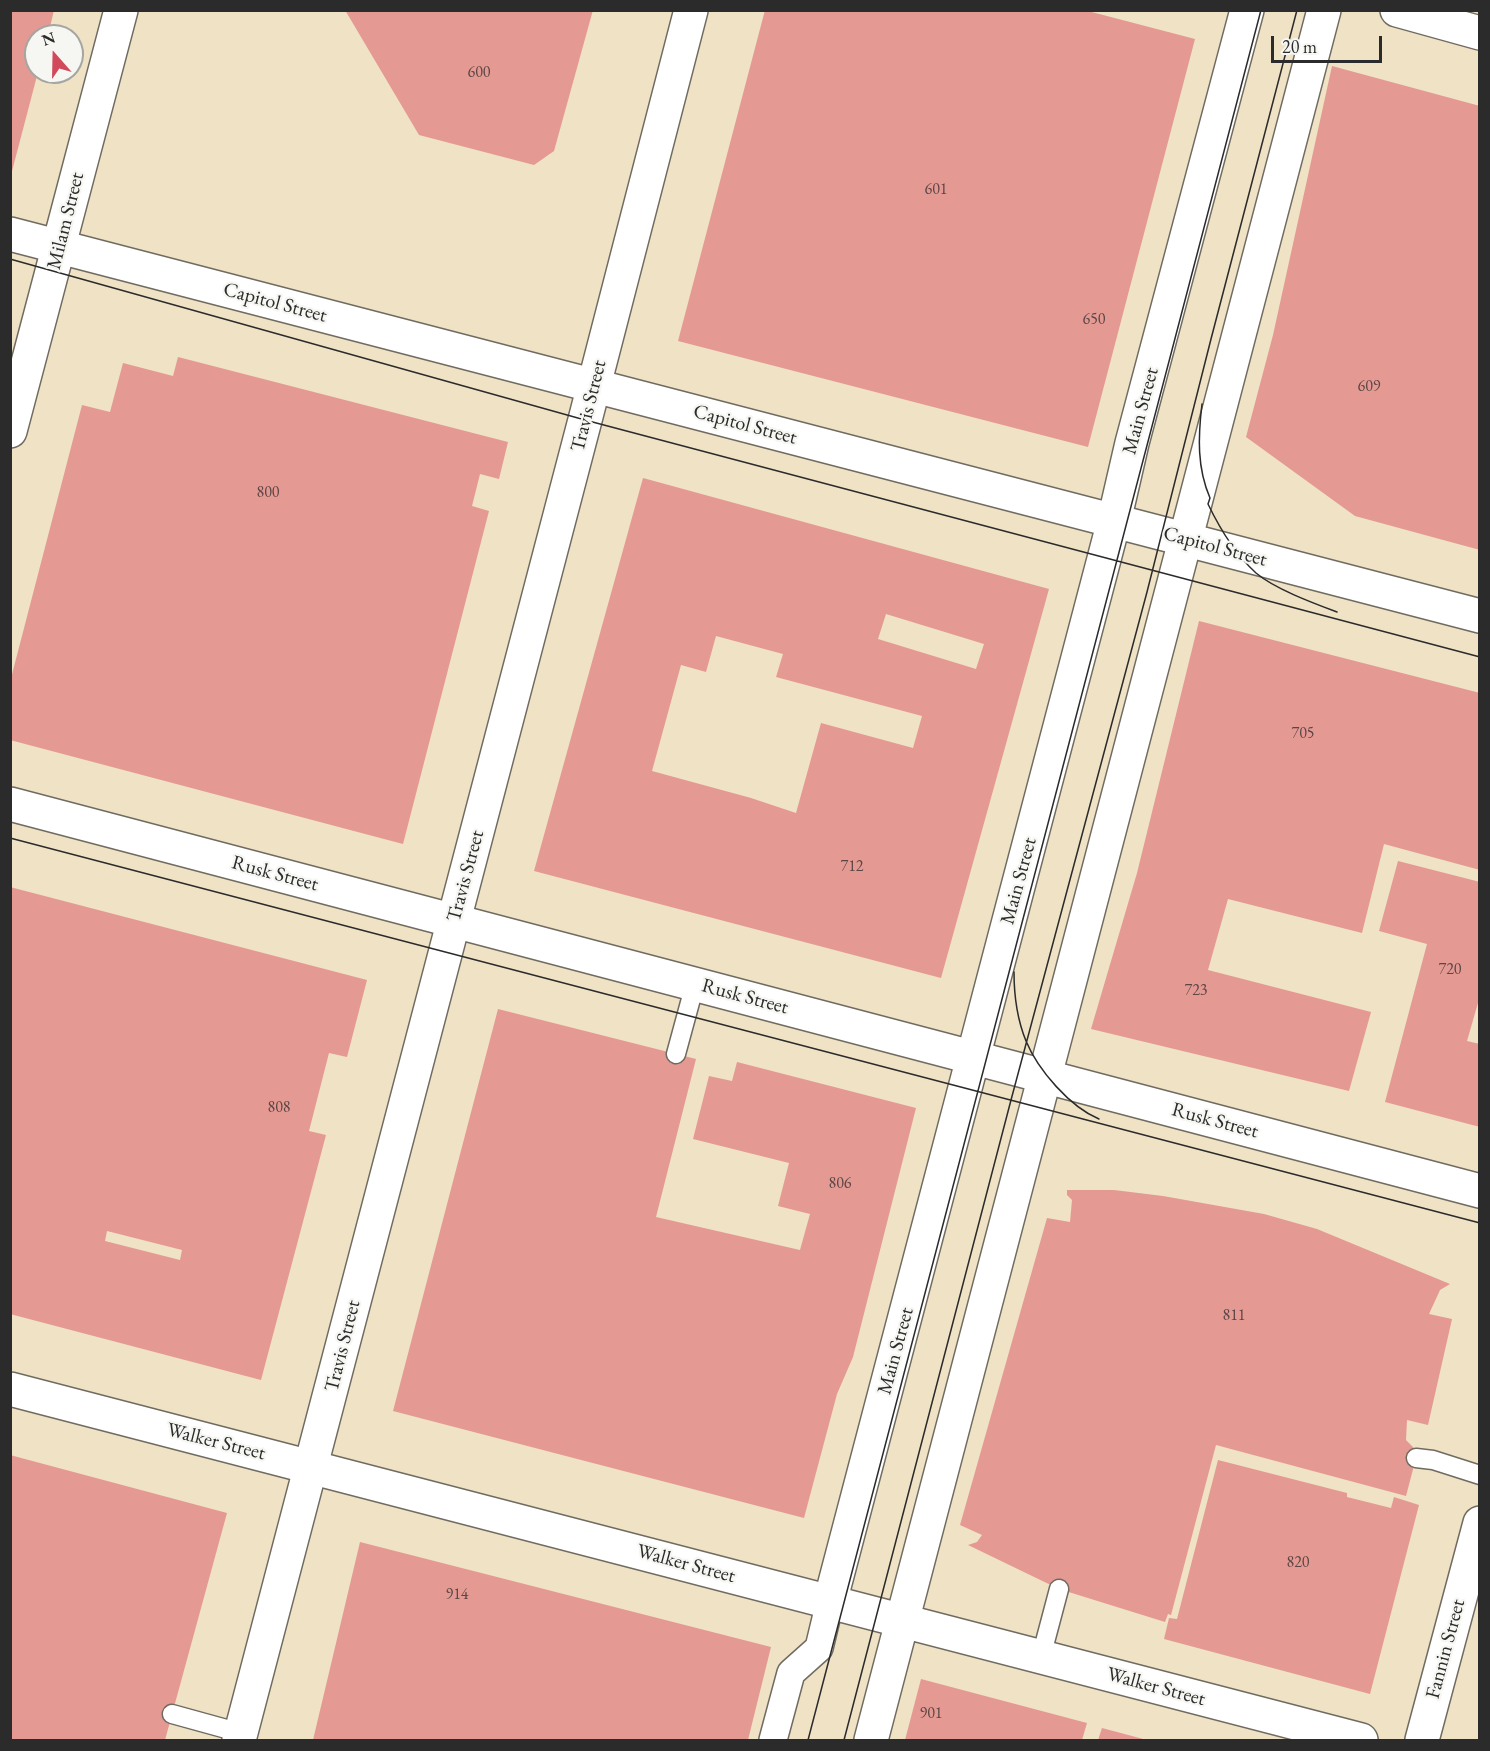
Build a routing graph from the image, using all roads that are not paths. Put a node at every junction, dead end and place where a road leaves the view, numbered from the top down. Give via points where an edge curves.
1 (121, 10) edge
2 (691, 10) edge
3 (1247, 10) edge
4 (1324, 10) edge
5 (1396, 10) edge
6 (1479, 33) edge
7 (10, 234) edge
8 (58, 246) junction
9 (593, 386) junction
10 (10, 431) edge
11 (1114, 521) junction
12 (1186, 540) junction
13 (1479, 616) edge
14 (10, 804) edge
15 (454, 921) junction
16 (695, 984) junction
17 (676, 1054) dead end
18 (974, 1057) junction
19 (1045, 1076) junction
20 (1479, 1191) edge
21 (10, 1389) edge
22 (1416, 1458) dead end
23 (312, 1467) junction
24 (1479, 1474) edge
25 (1479, 1523) edge
26 (1059, 1590) dead end
27 (830, 1602) junction
28 (902, 1621) junction
29 (1041, 1657) junction
30 (172, 1714) dead end
31 (240, 1737) edge
32 (773, 1740) edge
33 (871, 1740) edge
34 (1361, 1740) edge
35 (1422, 1740) edge

1 - 8 main road, Milam Street
2 - 9 main road, Travis Street
3 - 11 main road, Main Street
4 - 12 main road
5 - 6 main road
7 - 8 main road, Capitol Street
8 - 9 main road, Capitol Street
8 - 10 main road, Milam Street
9 - 11 main road, Capitol Street
9 - 15 main road, Travis Street
11 - 12 main road, Capitol Street
11 - 18 main road, Main Street
12 - 13 main road, Capitol Street
12 - 19 main road
14 - 15 main road, Rusk Street
15 - 16 main road, Rusk Street
15 - 23 main road, Travis Street
16 - 17 lane
16 - 18 main road, Rusk Street
18 - 19 main road, Rusk Street
18 - 27 main road, Main Street
19 - 20 main road, Rusk Street
19 - 28 main road
21 - 23 main road, Walker Street
22 - 24 lane
23 - 27 main road, Walker Street
23 - 31 main road, Travis Street
25 - 35 main road, Fannin Street
26 - 29 lane
27 - 28 main road, Walker Street
27 - 32 street, Main Street via 819,1648 791,1673
28 - 29 main road, Walker Street
28 - 33 main road
29 - 34 main road, Walker Street
30 - 31 lane

